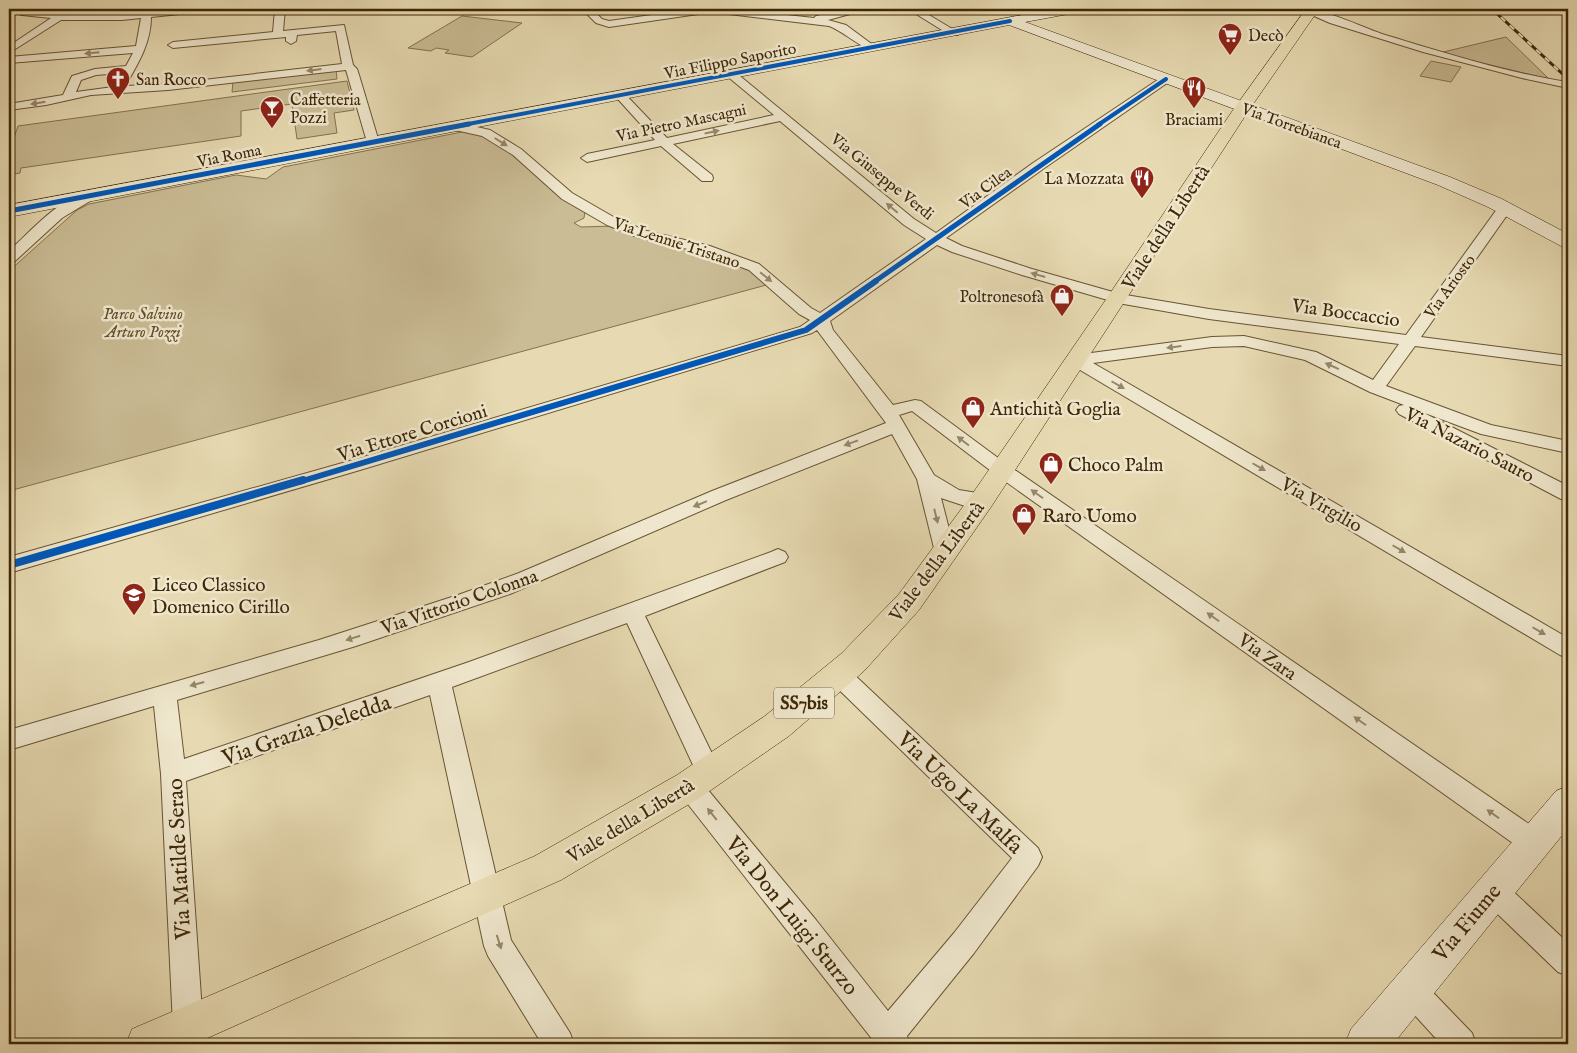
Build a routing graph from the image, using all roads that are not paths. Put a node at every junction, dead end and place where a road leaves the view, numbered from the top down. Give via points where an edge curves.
1 (13, 9) edge
2 (73, 9) edge
3 (199, 9) edge
4 (280, 9) edge
5 (587, 9) edge
6 (858, 9) edge
7 (914, 9) edge
8 (999, 9) edge
9 (1074, 9) edge
10 (1308, 10) edge
11 (678, 11) edge
12 (784, 13) dead end
13 (146, 14) junction
14 (59, 16) junction
15 (1010, 21) junction
16 (954, 33) junction
17 (278, 34) junction
18 (173, 45) dead end
19 (140, 48) junction
20 (872, 48) junction
21 (9, 50) edge
22 (9, 60) edge
23 (348, 67) junction
24 (130, 69) junction
25 (731, 74) junction
26 (1166, 79) junction
27 (229, 81) junction
28 (1568, 85) edge
29 (117, 90) junction
30 (228, 95) dead end
31 (620, 95) junction
32 (68, 97) junction
33 (9, 107) edge
34 (1243, 107) junction
35 (782, 117) junction
36 (455, 126) junction
37 (373, 142) junction
38 (664, 142) junction
39 (587, 158) dead end
40 (707, 178) dead end
41 (90, 195) junction
42 (68, 206) junction
43 (1505, 208) junction
44 (9, 211) edge
45 (936, 240) junction
46 (1568, 242) edge
47 (9, 259) edge
48 (9, 266) edge
49 (1118, 298) junction
50 (821, 319) junction
51 (1410, 340) junction
52 (1076, 360) junction
53 (1568, 361) edge
54 (1376, 388) junction
55 (892, 419) junction
56 (1568, 447) edge
57 (1002, 470) junction
58 (928, 479) junction
59 (1568, 494) edge
60 (982, 500) junction
61 (945, 552) junction
62 (778, 557) dead end
63 (9, 565) edge
64 (632, 613) junction
65 (1568, 649) edge
66 (838, 674) junction
67 (440, 683) junction
68 (165, 693) junction
69 (9, 740) edge
70 (173, 774) junction
71 (699, 779) junction
72 (1567, 806) edge
73 (1533, 842) junction
74 (1493, 892) junction
75 (488, 895) junction
76 (1568, 962) edge
77 (1410, 989) junction
78 (188, 1035) edge
79 (891, 1040) edge
80 (147, 1044) edge
81 (558, 1044) edge
82 (1366, 1044) edge
83 (1461, 1044) edge

1 - 14 street
2 - 14 street
3 - 13 street
4 - 17 street
5 - 11 street via 609,24
6 - 12 street via 823,18
7 - 16 street
8 - 15 street
9 - 15 street, Via Filippo Saporito
10 - 28 street via 1431,53
10 - 34 main road, Viale della Libertà / SS7bis
11 - 20 street via 724,10 830,23 839,25
13 - 14 street
13 - 19 street
14 - 21 street
15 - 16 street, Via Filippo Saporito
15 - 26 street, Via Torrebianca
16 - 20 street, Via Filippo Saporito
17 - 18 street
17 - 23 street via 291,37 340,27
19 -> 22 street
19 - 24 street
20 - 25 street, Via Filippo Saporito
23 -> 27 street
23 - 37 street via 352,68 351,79
24 - 29 street
24 - 32 street via 95,72 76,78
25 - 31 street, Via Filippo Saporito
25 - 35 street, Via Giuseppe Verdi
26 - 34 street, Via Torrebianca
26 - 45 street, Via Cilea
27 - 29 street
27 - 30 street
29 - 32 street
31 - 36 street, Via Filippo Saporito
31 - 38 street
32 -> 33 street
34 - 43 street, Via Torrebianca
34 - 49 main road, Viale della Libertà / SS7bis
38 -> 35 street, Via Pietro Mascagni
45 -> 35 street, Via Giuseppe Verdi via 909,222
36 - 37 street, Via Roma
36 -> 50 street, Via Lennie Tristano via 486,133 517,152 567,196 612,222 754,267 805,311
37 - 41 street, Via Roma
38 - 39 street, Via Pietro Mascagni
38 - 40 street
41 - 42 street
41 - 44 street, Via Roma
42 - 47 street
42 - 48 street via 66,213
43 - 46 street, Via Torrebianca
43 - 51 street, Via Ariosto
49 -> 45 street, Via Giuseppe Verdi via 1027,272
45 - 50 street, Via Cilea
49 - 51 street, Via Boccaccio via 1209,314
49 - 52 main road, Viale della Libertà / SS7bis
50 - 55 street, Via Lennie Tristano via 825,330
50 - 63 street, Via Ettore Corcioni via 806,330 686,367
51 - 53 street, Via Boccaccio
51 - 54 street, Via Ariosto
54 -> 52 street via 1310,356 1244,341 1212,342
52 - 57 main road, Viale della Libertà / SS7bis
52 -> 65 street, Via Virgilio
54 - 56 street via 1487,430
54 - 59 street, Via Nazario Sauro via 1391,403
57 -> 55 street, Via Vittorio Colonna via 915,405
55 - 58 street, Via Lennie Tristano
55 -> 68 street, Via Vittorio Colonna via 824,453 503,588 370,633
57 - 60 main road, Viale della Libertà / SS7bis
73 -> 57 street, Via Zara
58 - 60 street via 962,500
58 -> 61 street, Via Lennie Tristano
60 - 61 main road, Viale della Libertà / SS7bis
61 - 66 main road, Viale della Libertà / SS7bis via 909,602
62 - 64 street, Via Grazia Deledda
64 - 67 street, Via Grazia Deledda
64 - 71 street
66 - 71 main road, Viale della Libertà / SS7bis via 777,726
66 - 79 street, Via Ugo La Malfa via 1029,857
67 - 70 street, Via Grazia Deledda
67 - 75 street
68 - 69 street, Via Vittorio Colonna
68 - 70 street, Via Matilde Serao
70 - 78 street, Via Matilde Serao
71 - 75 main road, Viale della Libertà / SS7bis via 548,868
79 -> 71 street, Via Don Luigi Sturzo via 806,930
72 - 73 street, Via Fiume
73 - 74 street, Via Fiume
74 - 76 street
74 - 77 street, Via Fiume
75 - 78 main road, Viale della Libertà / SS7bis
75 -> 81 street via 498,946
77 - 82 street, Via Fiume
77 - 83 street
78 - 80 main road, Viale della Libertà / SS7bis

